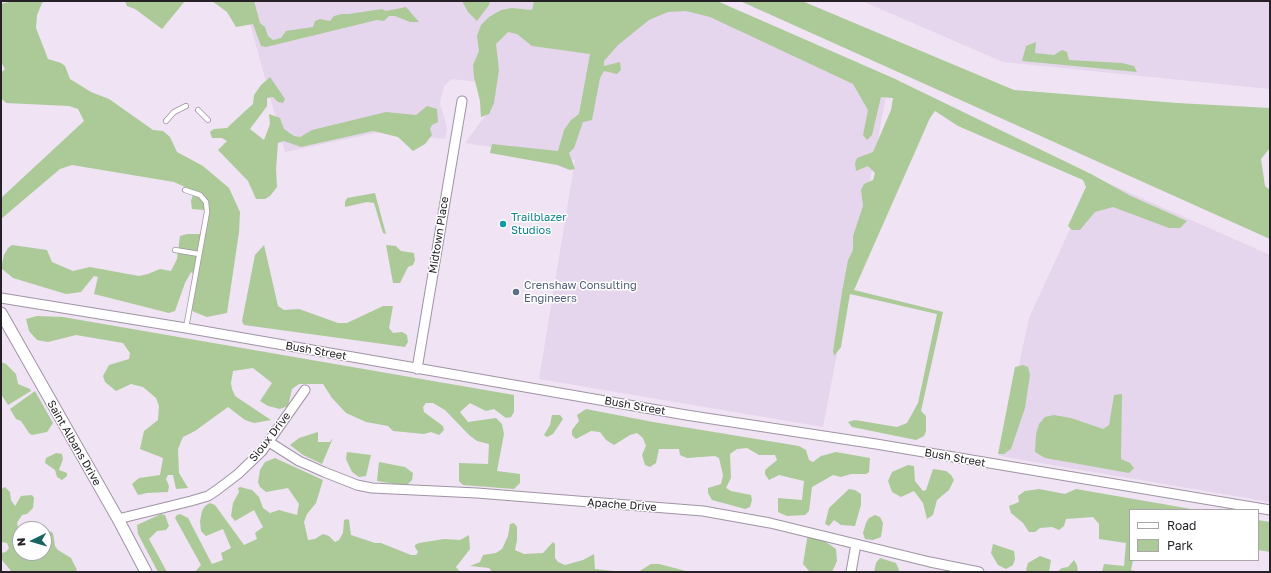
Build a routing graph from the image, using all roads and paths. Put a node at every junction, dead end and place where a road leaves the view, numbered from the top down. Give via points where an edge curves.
1 (462, 101) dead end
2 (186, 106) dead end
3 (198, 110) dead end
4 (208, 120) dead end
5 (166, 121) dead end
6 (185, 190) dead end
7 (175, 250) dead end
8 (199, 254) junction
9 (1, 298) edge
10 (1, 313) edge
11 (186, 328) junction
12 (417, 369) junction
13 (305, 390) dead end
14 (269, 442) junction
15 (1270, 510) edge
16 (118, 518) junction
17 (856, 544) junction
18 (146, 572) edge
19 (851, 572) edge
20 (979, 572) edge

1 - 12 street, Midtown Place
2 - 5 lane via 174,112
3 - 4 lane
6 - 8 lane via 200,195 206,202 207,212
7 - 8 lane
8 - 11 lane
9 - 11 street, Bush Street
10 - 16 street, Saint Albans Drive
11 - 12 street, Bush Street
12 - 15 street, Bush Street
13 - 14 street, Sioux Drive
14 - 16 street, Sioux Drive via 238,474 208,496
14 - 17 street, Apache Drive via 299,461 357,485 372,488 477,493 703,511 762,521
16 - 18 street, Saint Albans Drive
17 - 19 street
17 - 20 street, Apache Drive

